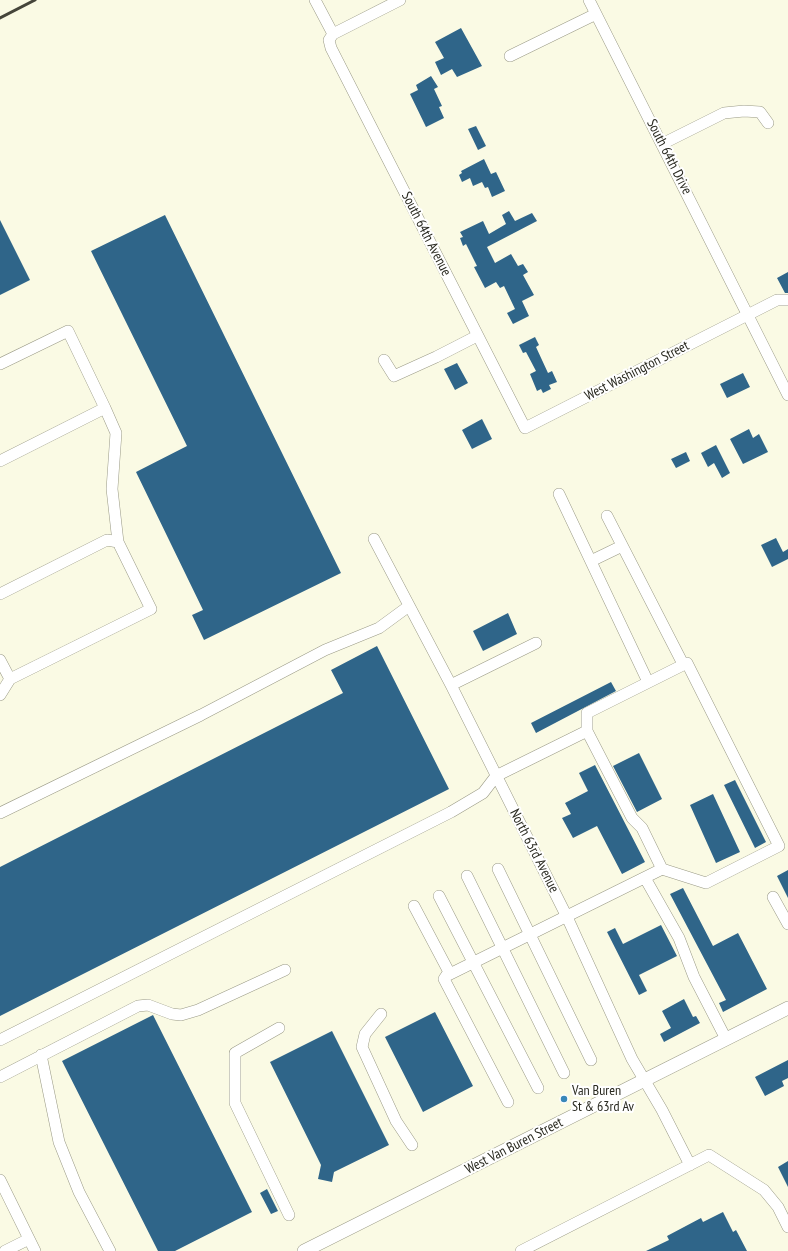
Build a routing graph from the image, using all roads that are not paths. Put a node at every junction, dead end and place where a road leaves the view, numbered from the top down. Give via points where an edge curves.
1 (315, 0) edge
2 (400, 0) edge
3 (589, 0) edge
4 (596, 14) junction
5 (331, 37) junction
6 (510, 56) dead end
7 (768, 123) dead end
8 (662, 144) junction
9 (788, 300) edge
10 (749, 315) junction
11 (478, 336) junction
12 (384, 360) dead end
13 (0, 364) edge
14 (788, 395) edge
15 (105, 408) junction
16 (525, 428) joint
17 (0, 461) edge
18 (559, 494) dead end
19 (607, 516) dead end
20 (374, 539) dead end
21 (118, 542) junction
22 (622, 546) junction
23 (591, 562) junction
24 (0, 594) edge
25 (409, 606) junction
26 (536, 643) dead end
27 (0, 660) edge
28 (683, 664) junction
29 (10, 679) junction
30 (648, 682) junction
31 (450, 685) junction
32 (0, 695) edge
33 (587, 731) junction
34 (496, 776) junction
35 (0, 813) edge
36 (498, 869) dead end
37 (662, 869) junction
38 (467, 876) dead end
39 (645, 878) junction
40 (439, 896) dead end
41 (773, 897) dead end
42 (414, 906) dead end
43 (567, 917) junction
44 (788, 924) edge
45 (530, 935) junction
46 (502, 949) junction
47 (474, 963) junction
48 (285, 970) dead end
49 (450, 974) junction
50 (787, 1010) edge
51 (381, 1014) dead end
52 (279, 1028) dead end
53 (726, 1039) junction
54 (0, 1040) edge
55 (41, 1055) junction
56 (591, 1060) dead end
57 (564, 1074) dead end
58 (0, 1077) edge
59 (645, 1080) junction
60 (538, 1088) dead end
61 (508, 1102) dead end
62 (412, 1145) dead end
63 (690, 1165) junction
64 (0, 1180) edge
65 (289, 1215) dead end
66 (788, 1227) edge
67 (29, 1239) junction
68 (5, 1251) edge
69 (35, 1251) edge
70 (110, 1251) edge
71 (304, 1251) edge
72 (521, 1251) edge

1 - 5 street, South 64th Avenue
2 - 5 street
3 - 4 street, South 64th Drive
4 - 6 street
4 - 8 street, South 64th Drive
5 - 11 street, South 64th Avenue via 331,48
7 - 8 street via 760,112 724,113
8 - 10 street, South 64th Drive
9 - 10 street, West Washington Street via 777,300
10 - 14 street, South 64th Drive
10 - 16 street, West Washington Street
11 - 12 street via 394,376
11 - 16 street, South 64th Avenue
13 - 15 street via 68,331
15 - 17 street
15 - 21 street via 116,433 112,489
18 - 23 street
19 - 22 street
20 - 25 street, North 63rd Avenue
21 - 24 street via 107,540
21 - 29 street via 151,610
22 - 23 street
22 - 28 street
23 - 30 street
25 - 31 street, North 63rd Avenue
25 - 35 street via 379,628 325,650 194,718
26 - 31 street
27 - 29 street
28 - 30 street
28 - 37 street via 687,662 779,846 706,883
29 - 32 street
30 - 33 street via 587,713
31 - 34 street, North 63rd Avenue
33 - 34 street
33 - 37 street via 632,818 642,828
34 - 43 street, North 63rd Avenue
34 - 54 street via 482,793 451,812
36 - 45 street
37 - 39 street
38 - 46 street
39 - 43 street
39 - 53 street via 679,938 694,978
40 - 47 street
41 - 44 street
42 - 49 street
43 - 45 street
43 - 59 street, North 63rd Avenue via 610,1013
45 - 46 street
45 - 56 street
46 - 47 street
46 - 57 street
47 - 49 street
47 - 60 street
48 - 55 street via 198,1010 181,1015 148,1005 138,1006
49 - 61 street via 444,979
50 - 53 main road, West Van Buren Street
51 - 62 street via 365,1034 362,1047 396,1121
52 - 65 street via 235,1053 235,1103
53 - 59 main road, West Van Buren Street
55 - 58 street
55 - 70 street via 59,1142 79,1192
59 - 63 street, North 63rd Avenue
59 - 71 main road, West Van Buren Street
63 - 66 street via 709,1155 764,1190
63 - 72 street
64 - 67 street
67 - 68 street
67 - 69 street

